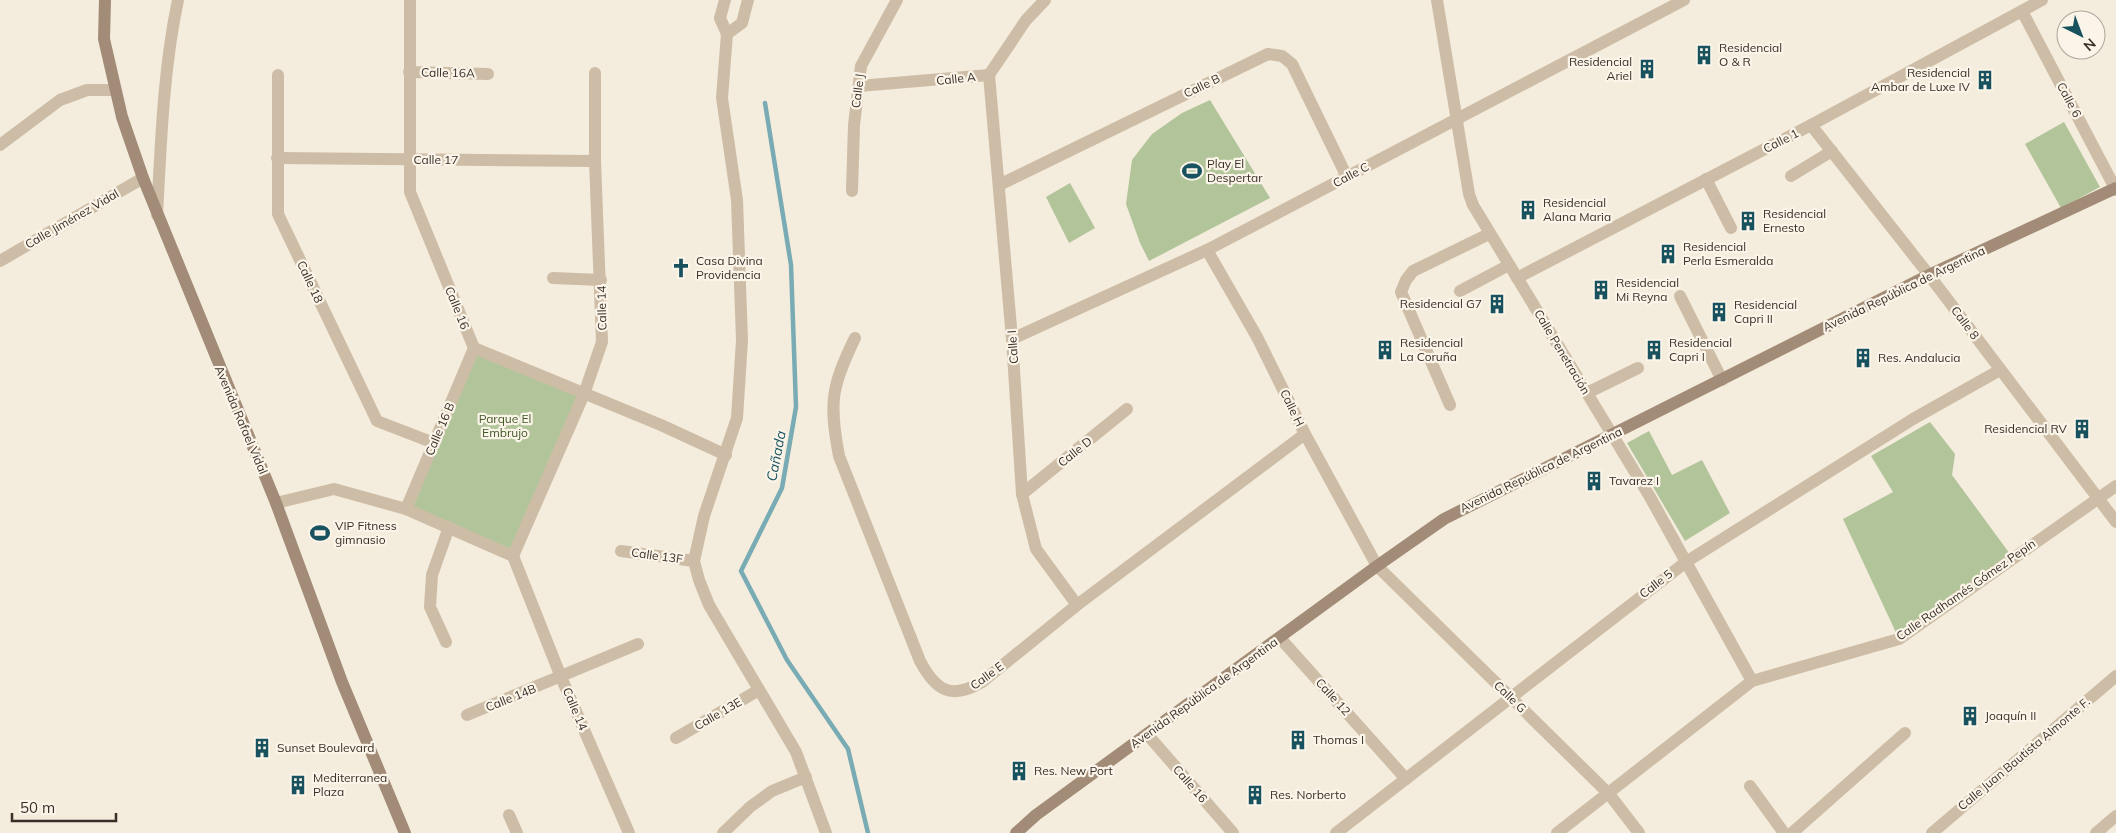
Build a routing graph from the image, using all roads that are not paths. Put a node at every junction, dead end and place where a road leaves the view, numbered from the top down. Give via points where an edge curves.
1 (105, 0) edge
2 (178, 0) edge
3 (410, 0) edge
4 (748, 0) edge
5 (897, 0) edge
6 (1045, 0) edge
7 (1437, 0) edge
8 (1684, 0) edge
9 (2042, 0) edge
10 (724, 2) edge
11 (2022, 11) junction
12 (727, 34) junction
13 (409, 72) junction
14 (595, 73) dead end
15 (488, 74) dead end
16 (278, 75) dead end
17 (989, 75) junction
18 (858, 86) junction
19 (115, 90) junction
20 (1457, 119) junction
21 (1811, 125) junction
22 (0, 145) edge
23 (1832, 151) junction
24 (277, 158) junction
25 (410, 160) junction
26 (595, 162) junction
27 (1790, 176) dead end
28 (1347, 177) junction
29 (143, 178) junction
30 (1706, 179) junction
31 (998, 185) junction
32 (2116, 189) edge
33 (852, 190) dead end
34 (157, 215) junction
35 (1731, 228) dead end
36 (1489, 234) junction
37 (1207, 250) junction
38 (0, 261) edge
39 (1509, 265) junction
40 (1929, 275) junction
41 (553, 278) dead end
42 (1517, 278) junction
43 (601, 280) junction
44 (1460, 291) dead end
45 (1680, 296) dead end
46 (855, 338) dead end
47 (1012, 339) junction
48 (474, 348) junction
49 (1638, 368) dead end
50 (2000, 370) junction
51 (1722, 380) junction
52 (1587, 393) junction
53 (584, 394) junction
54 (1450, 405) dead end
55 (1128, 409) dead end
56 (1305, 434) junction
57 (1613, 435) junction
58 (434, 443) junction
59 (726, 455) junction
60 (2116, 486) edge
61 (1022, 494) junction
62 (2098, 498) junction
63 (276, 503) junction
64 (406, 509) junction
65 (2116, 522) edge
66 (449, 527) junction
67 (621, 551) dead end
68 (513, 556) junction
69 (694, 561) junction
70 (1686, 562) junction
71 (1377, 566) junction
72 (1077, 605) junction
73 (1280, 638) junction
74 (446, 642) dead end
75 (638, 644) dead end
76 (2116, 676) edge
77 (561, 677) junction
78 (1752, 681) junction
79 (759, 690) junction
80 (1511, 697) junction
81 (468, 716) dead end
82 (1905, 733) dead end
83 (1147, 734) junction
84 (676, 738) dead end
85 (806, 777) junction
86 (1406, 779) junction
87 (1750, 786) dead end
88 (1609, 794) junction
89 (509, 815) dead end
90 (2116, 816) edge
91 (406, 833) edge
92 (517, 833) edge
93 (628, 833) edge
94 (723, 833) edge
95 (826, 833) edge
96 (1016, 833) edge
97 (1233, 833) edge
98 (1336, 833) edge
99 (1558, 833) edge
100 (1639, 833) edge
101 (1784, 833) edge
102 (1792, 833) edge
103 (1932, 833) edge
104 (2096, 833) edge

1 - 19 main road, Avenida Rafael Vidal via 104,39
2 - 34 street via 163,96
3 - 13 street, Calle 16
4 - 12 street via 742,23
5 - 18 street, Calle J via 861,66
6 - 17 street, Calle A via 1026,20
7 - 20 street, Calle Penetración
8 - 20 street, Calle C
9 - 11 street, Calle 1
10 - 12 street via 720,18
11 - 21 street, Calle 1
11 - 32 street, Calle 6
12 - 59 street via 722,98 737,200 742,340 738,418
13 - 15 street, Calle 16A
13 - 25 street, Calle 16
14 - 26 street, Calle 14
16 - 24 street, Calle 18
17 - 18 street, Calle A
17 - 31 street, Calle I
18 - 33 street, Calle J
19 - 22 street via 87,90 60,100
19 - 29 main road, Avenida Rafael Vidal
20 - 28 street, Calle C
20 - 36 street, Calle Penetración via 1469,194
21 - 23 street, Calle 8
21 - 30 street, Calle 1
23 - 27 street
23 - 40 street, Calle 8
24 - 25 street, Calle 17
24 - 58 street, Calle 18 via 278,214 377,421
25 - 26 street, Calle 17
25 - 48 street, Calle 16 via 410,192
26 - 43 street, Calle 14
28 - 31 street, Calle B via 1292,64 1282,56 1268,54
28 - 37 street, Calle C
29 - 34 main road, Avenida Rafael Vidal
29 - 38 street, Calle Jiménez Vidal
30 - 35 street
30 - 42 street, Calle 1
31 - 47 street, Calle I
32 - 40 main road, Avenida República de Argentina
34 - 63 main road, Avenida Rafael Vidal
36 - 39 street, Calle Penetración
36 - 54 street via 1413,271 1401,292
37 - 47 street, Calle C
37 - 56 street, Calle H via 1257,337
39 - 42 street, Calle Penetración
39 - 44 street
40 - 50 street, Calle 8
40 - 51 main road, Avenida República de Argentina
41 - 43 street
42 - 52 street, Calle Penetración
43 - 53 street, Calle 14 via 602,342
45 - 51 street
46 - 72 street, Calle E via 839,370 833,393 833,423 840,456 928,676 939,688 954,692 968,690
47 - 61 street, Calle I
48 - 53 street
48 - 58 street, Calle 16 B
49 - 52 street
50 - 62 street, Calle 8
50 - 70 street, Calle 5 via 1912,419
51 - 57 main road, Avenida República de Argentina
52 - 57 street, Calle Penetración
53 - 59 street
53 - 68 street, Calle 14
55 - 61 street, Calle D
56 - 71 street, Calle H
56 - 72 street, Calle E
57 - 70 street, Calle Penetración
57 - 71 main road, Avenida República de Argentina via 1444,519
58 - 64 street, Calle 16 B
59 - 69 street via 702,523
60 - 62 street, Calle Radhamés Gómez Pepín
61 - 72 street, Calle I via 1036,549
62 - 65 street, Calle 8
62 - 78 street, Calle Radhamés Gómez Pepín via 1899,638
63 - 64 street via 334,489
63 - 91 main road, Avenida Rafael Vidal via 342,682
64 - 66 street
66 - 68 street
66 - 74 street via 432,576 430,607
67 - 69 street, Calle 13F
68 - 77 street, Calle 14
69 - 79 street via 698,580 710,605
70 - 78 street, Calle Penetración
70 - 80 street, Calle 5
71 - 73 main road, Avenida República de Argentina
71 - 80 street, Calle G
73 - 83 main road, Avenida República de Argentina
73 - 86 street, Calle 12
75 - 77 street, Calle 14B
76 - 103 street, Calle Juan Bautista Almonte F.
77 - 81 street, Calle 14B
77 - 93 street, Calle 14
78 - 88 street, Calle Radhamés Gómez Pepín
79 - 84 street, Calle 13E
79 - 85 street via 782,727
80 - 86 street, Calle 5
80 - 88 street, Calle G
82 - 102 street
83 - 96 main road, Avenida República de Argentina
83 - 97 street, Calle 16
85 - 94 street via 772,791
85 - 95 street
86 - 98 street, Calle 5
87 - 101 street
88 - 99 street, Calle Radhamés Gómez Pepín
88 - 100 street, Calle G
89 - 92 street
90 - 104 street

